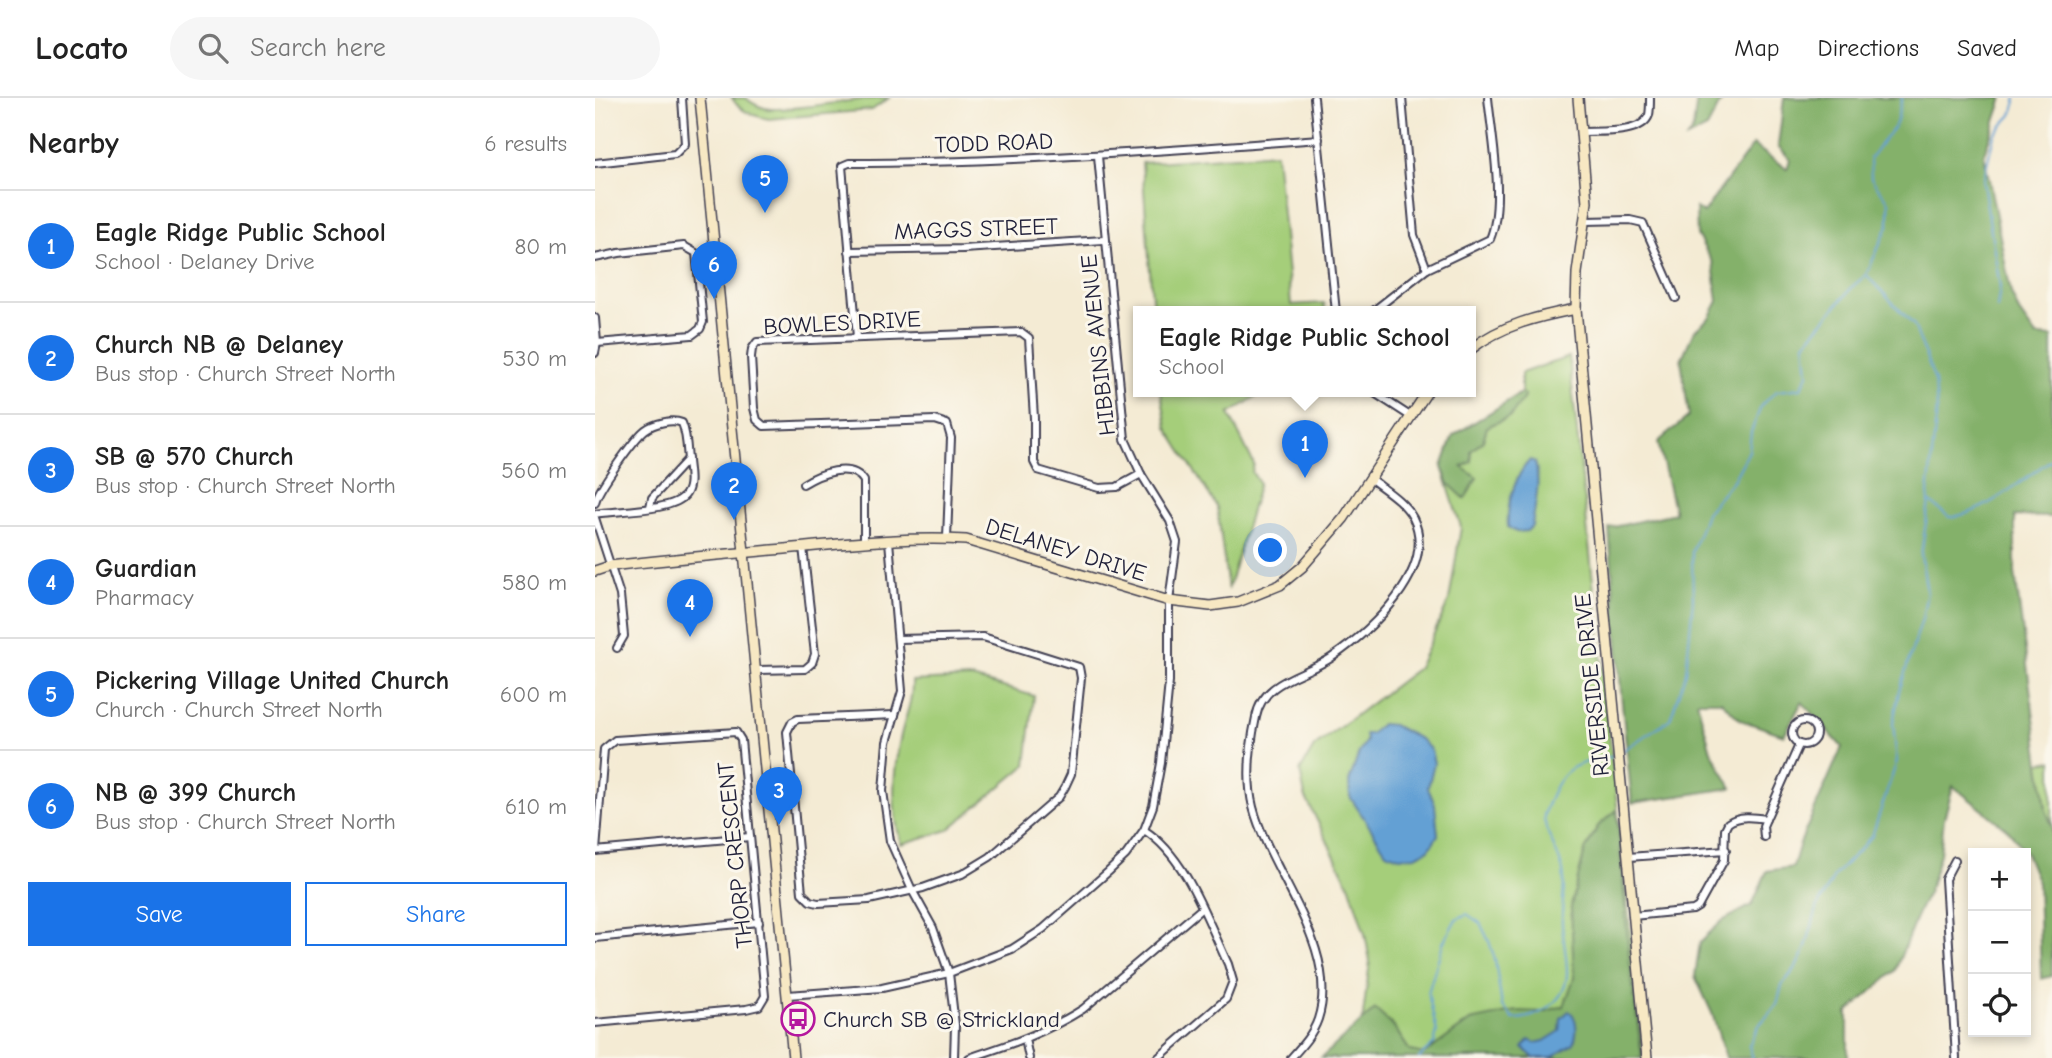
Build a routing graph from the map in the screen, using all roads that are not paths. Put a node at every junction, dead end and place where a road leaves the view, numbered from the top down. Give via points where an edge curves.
1 (682, 98) edge
2 (700, 98) edge
3 (1314, 98) edge
4 (1402, 98) edge
5 (1488, 98) edge
6 (1578, 98) edge
7 (1650, 98) edge
8 (1581, 132) junction
9 (1319, 139) junction
10 (1098, 156) junction
11 (595, 163) edge
12 (1586, 221) junction
13 (1104, 240) junction
14 (849, 251) junction
15 (595, 258) edge
16 (1427, 270) junction
17 (1676, 298) dead end
18 (1335, 306) edge
19 (1380, 306) edge
20 (1576, 309) junction
21 (595, 318) edge
22 (856, 337) junction
23 (597, 343) junction
24 (1476, 346) edge
25 (595, 353) edge
26 (1381, 397) edge
27 (1423, 397) edge
28 (1410, 416) junction
29 (688, 459) junction
30 (1141, 474) junction
31 (1371, 478) junction
32 (803, 484) dead end
33 (595, 503) edge
34 (650, 508) junction
35 (595, 516) edge
36 (947, 538) junction
37 (865, 541) junction
38 (889, 541) junction
39 (803, 547) junction
40 (745, 551) junction
41 (610, 566) junction
42 (595, 570) edge
43 (1169, 601) junction
44 (898, 639) junction
45 (617, 648) dead end
46 (757, 670) junction
47 (895, 716) junction
48 (1799, 745) dead end
49 (1766, 819) junction
50 (1144, 830) junction
51 (750, 837) junction
52 (1764, 837) dead end
53 (1726, 850) junction
54 (596, 851) edge
55 (1628, 857) junction
56 (1955, 860) dead end
57 (912, 890) junction
58 (1201, 909) junction
59 (1633, 916) junction
60 (759, 922) junction
61 (595, 937) edge
62 (949, 973) junction
63 (788, 995) junction
64 (595, 1023) edge
65 (1025, 1039) junction
66 (793, 1058) edge
67 (954, 1058) edge
68 (969, 1058) edge
69 (1029, 1058) edge
70 (1159, 1058) edge
71 (1290, 1058) edge
72 (1647, 1058) edge
73 (1956, 1058) edge

1 - 11 street via 685,144 675,154
2 - 40 street
3 - 9 street
4 - 16 street via 1414,235
5 - 16 street via 1495,228 1490,239
6 - 8 street, RIVERSIDE DRIVE
7 - 8 street via 1649,115 1631,129
8 - 12 street, RIVERSIDE DRIVE
9 - 10 street, TODD ROAD
9 - 18 street
10 - 13 street, HIBBINS AVENUE
10 - 14 street, TODD ROAD via 849,163 842,166
12 - 17 street via 1643,223
12 - 20 street, RIVERSIDE DRIVE
13 - 14 street, MAGGS STREET
13 - 30 street, HIBBINS AVENUE via 1123,428
14 - 22 street, TODD ROAD
15 - 23 street via 684,246 697,253 703,322 692,335
16 - 19 street
20 - 24 street via 1525,321
20 - 55 street, RIVERSIDE DRIVE
21 - 23 street
22 - 30 street, BOWLES DRIVE via 1021,332 1028,338 1038,470 1099,488 1117,487
22 - 36 street, BOWLES DRIVE via 757,342 751,349 757,420 764,426 935,420 947,424 951,438
23 - 25 street
26 - 28 street
27 - 28 street, DELANEY DRIVE
28 - 31 street, DELANEY DRIVE
29 - 33 street via 682,423 671,421 645,429 599,489
29 - 34 street via 652,498
29 - 34 street via 688,492 677,502
30 - 43 street, HIBBINS AVENUE via 1175,532 1177,552
31 - 43 street, DELANEY DRIVE via 1344,519 1280,585 1232,604
31 - 71 street via 1413,519 1418,553 1409,578 1360,636 1329,660 1280,684 1261,702 1250,757 1249,783 1258,824 1318,954 1321,1006 1317,1022
32 - 37 street via 823,473 860,475 864,481
34 - 35 street
35 - 41 street
36 - 38 street, DELANEY DRIVE
36 - 43 street, DELANEY DRIVE
37 - 38 street, DELANEY DRIVE
37 - 39 street, DELANEY DRIVE
38 - 44 street
39 - 40 street, DELANEY DRIVE
39 - 46 street via 815,654 812,663 805,669
40 - 41 street, DELANEY DRIVE
40 - 46 street
41 - 42 street, DELANEY DRIVE
41 - 45 street via 624,625
43 - 50 street, HIBBINS AVENUE via 1169,682 1162,752 1158,785
44 - 47 street via 902,691
44 - 57 street via 983,637 1079,667 1081,678 1070,774 1059,797 990,858 962,874
46 - 63 street
47 - 57 street via 887,742 883,791 890,841
47 - 57 street via 792,722 787,732 802,893 818,903 869,900
48 - 49 street
49 - 52 street
49 - 53 street via 1731,820 1725,830
50 - 58 street via 1178,862
50 - 62 street, HIBBINS AVENUE via 1126,855 1043,929 1012,949
51 - 54 street
51 - 54 street, THORP CRESCENT via 741,740 736,732 615,740 604,749
51 - 60 street, THORP CRESCENT
53 - 55 street
53 - 59 street via 1693,911
55 - 59 street, RIVERSIDE DRIVE
56 - 73 street via 1945,879
57 - 62 street via 933,928
58 - 65 street via 1101,996
58 - 70 street via 1228,964 1231,990
59 - 72 street, RIVERSIDE DRIVE
60 - 61 street
60 - 64 street, THORP CRESCENT via 765,996 759,1006
62 - 63 street, HIBBINS AVENUE via 882,988
62 - 67 street
63 - 66 street
65 - 68 street
65 - 69 street

